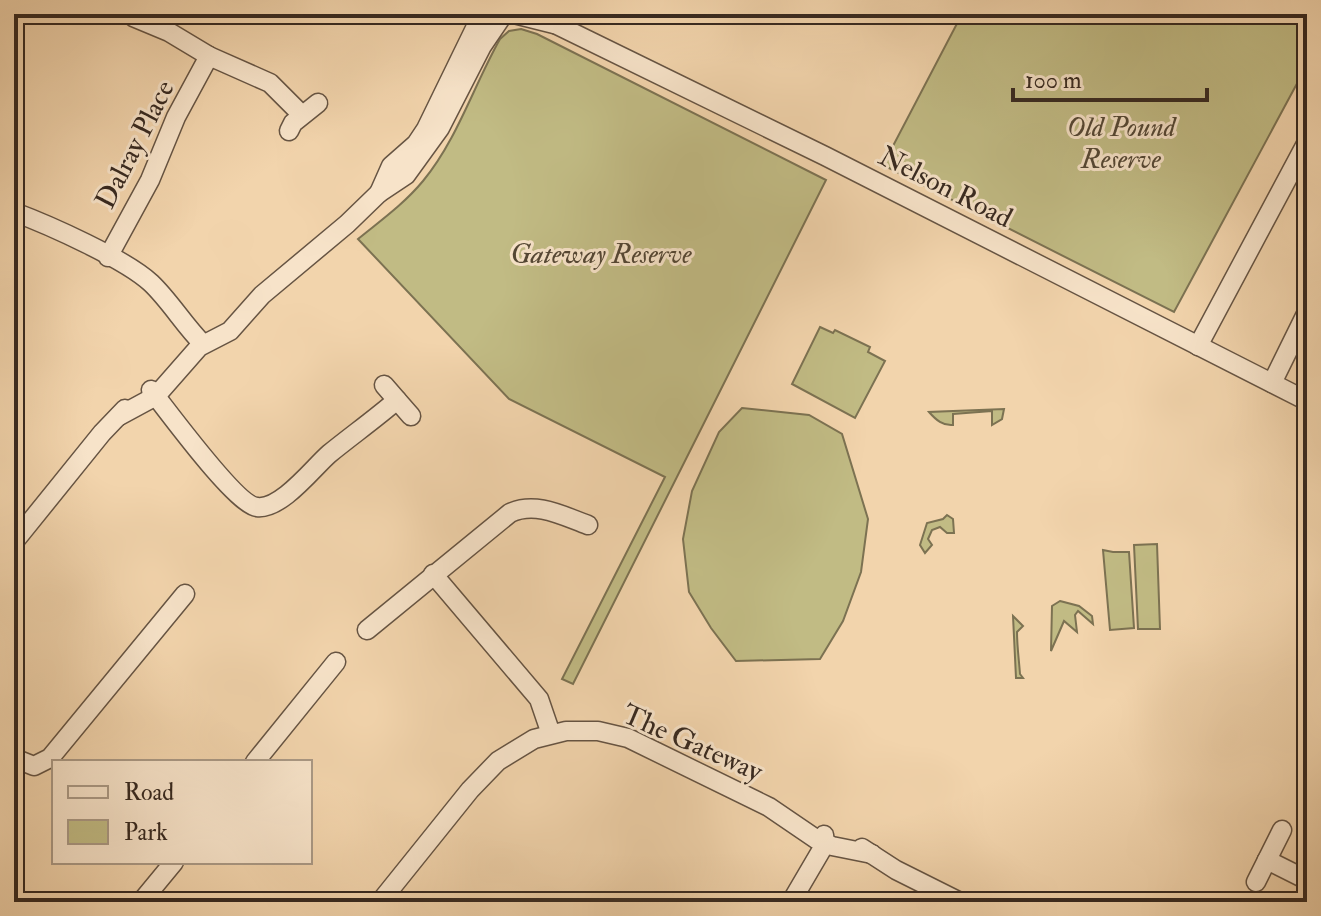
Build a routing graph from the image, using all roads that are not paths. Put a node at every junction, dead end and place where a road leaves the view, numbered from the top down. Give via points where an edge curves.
1 (482, 14) edge
2 (496, 14) edge
3 (505, 14) edge
4 (514, 14) edge
5 (133, 17) dead end
6 (549, 20) edge
7 (209, 56) junction
8 (318, 103) dead end
9 (302, 115) junction
10 (289, 131) dead end
11 (1307, 142) edge
12 (379, 193) junction
13 (14, 212) edge
14 (108, 257) junction
15 (1307, 312) edge
16 (200, 341) junction
17 (1198, 346) junction
18 (1272, 383) junction
19 (384, 385) dead end
20 (154, 393) junction
21 (397, 400) junction
22 (1307, 401) edge
23 (411, 416) dead end
24 (588, 525) dead end
25 (14, 542) edge
26 (433, 574) junction
27 (182, 607) dead end
28 (367, 630) dead end
29 (336, 662) dead end
30 (305, 699) junction
31 (320, 712) dead end
32 (551, 734) junction
33 (14, 758) edge
34 (257, 760) edge
35 (1282, 830) dead end
36 (822, 839) junction
37 (1267, 860) junction
38 (172, 864) edge
39 (1307, 880) edge
40 (1256, 882) dead end
41 (141, 902) edge
42 (380, 902) edge
43 (791, 902) edge
44 (960, 902) edge

1 - 12 street via 426,129 391,166
2 - 3 street
3 - 12 street via 433,139 406,175
4 - 6 street, Nelson Road
5 - 7 street
6 - 17 street, Nelson Road
7 - 9 street via 270,83
7 - 14 street, Dalray Place
8 - 9 street
9 - 10 street
11 - 17 street
12 - 16 street via 246,312
13 - 14 street
14 - 16 street via 149,282
15 - 18 street
16 - 20 street
17 - 18 street, Nelson Road
18 - 22 street, Nelson Road
19 - 21 street
20 - 21 street via 220,475 247,503 261,508 291,491
20 - 25 street via 133,401 102,433
21 - 23 street
24 - 26 street via 565,507 510,513
26 - 28 street
26 - 32 street via 539,699
27 - 33 street via 50,758 34,766
29 - 30 street
30 - 31 street
30 - 34 street
32 - 36 street, The Gateway via 582,730 628,738 785,810
32 - 42 street, The Gateway via 520,745 484,774
35 - 37 street
36 - 43 street
36 - 44 street, The Gateway via 850,842
37 - 39 street
37 - 40 street
38 - 41 street

